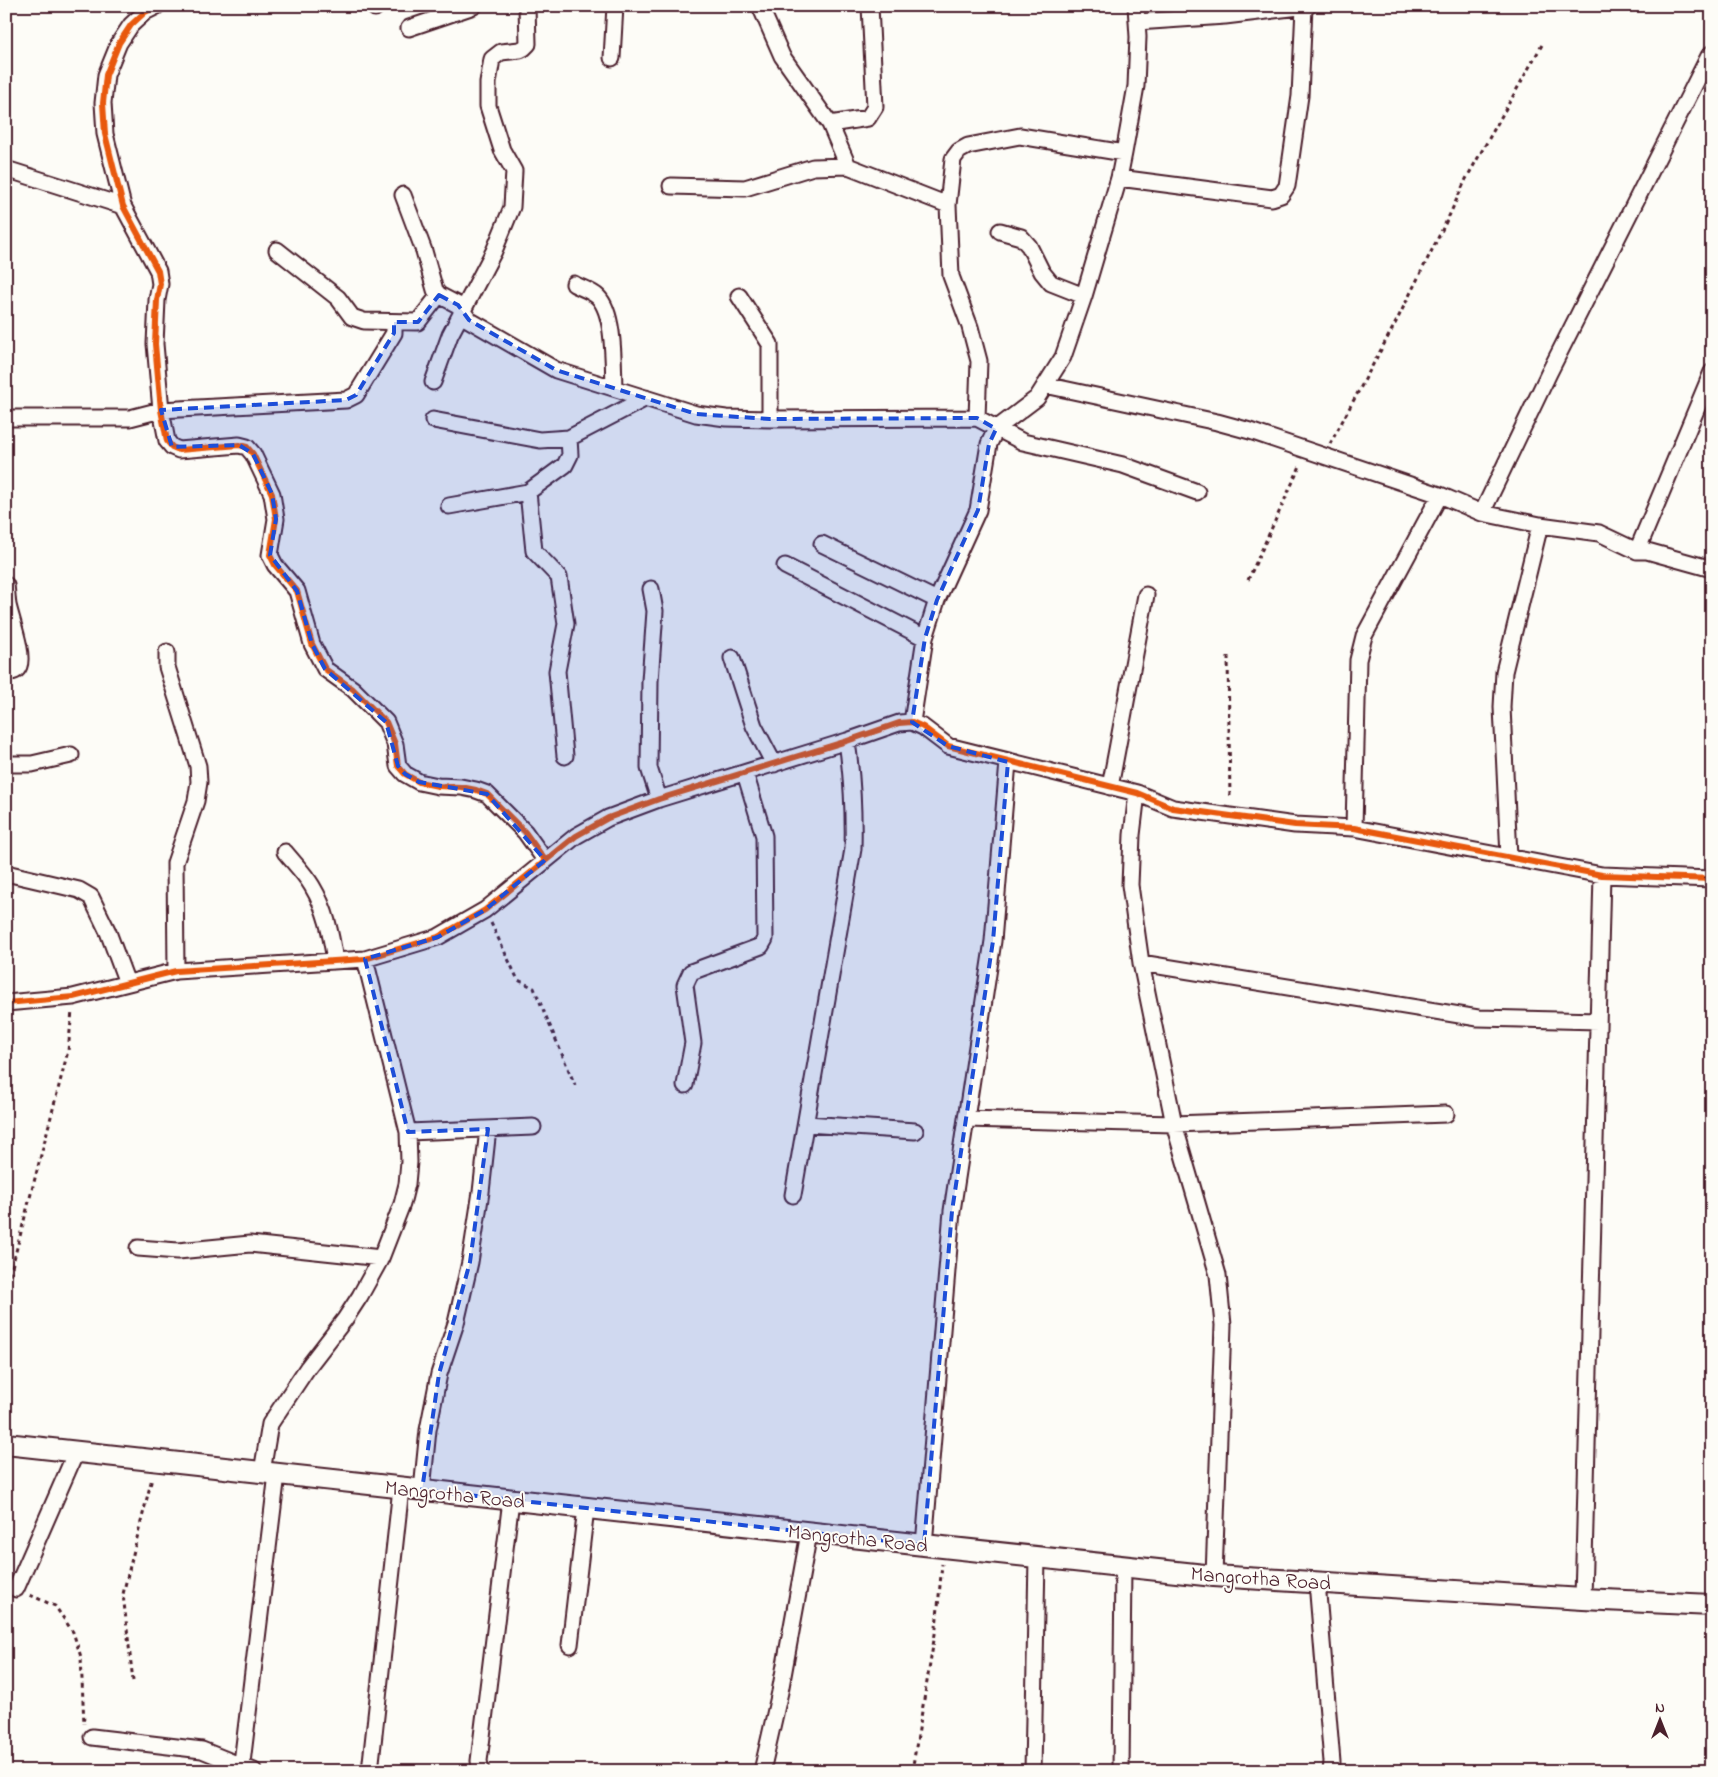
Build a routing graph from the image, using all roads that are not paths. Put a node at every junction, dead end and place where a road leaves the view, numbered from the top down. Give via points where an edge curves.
1 (156, 6) edge
2 (474, 6) edge
3 (527, 6) edge
4 (615, 6) edge
5 (760, 6) edge
6 (870, 6) edge
7 (1136, 6) edge
8 (1308, 6) edge
9 (1304, 7) edge
10 (1137, 22) junction
11 (409, 28) dead end
12 (1712, 53) edge
13 (612, 58) dead end
14 (830, 124) junction
15 (1124, 153) junction
16 (848, 166) junction
17 (6, 169) edge
18 (1119, 178) junction
19 (671, 186) dead end
20 (403, 195) dead end
21 (948, 205) junction
22 (123, 206) junction
23 (1000, 231) dead end
24 (278, 250) dead end
25 (574, 284) dead end
26 (439, 295) junction
27 (739, 296) dead end
28 (1084, 296) junction
29 (463, 311) junction
30 (394, 322) junction
31 (1712, 372) edge
32 (433, 382) dead end
33 (1045, 385) junction
34 (614, 388) junction
35 (646, 398) junction
36 (161, 410) junction
37 (6, 418) edge
38 (977, 418) junction
39 (770, 419) junction
40 (433, 420) dead end
41 (996, 429) junction
42 (569, 438) junction
43 (528, 492) junction
44 (1197, 492) dead end
45 (1440, 495) junction
46 (449, 506) dead end
47 (1482, 513) junction
48 (1540, 525) junction
49 (822, 544) dead end
50 (1637, 550) junction
51 (785, 566) dead end
52 (1712, 569) edge
53 (6, 585) edge
54 (651, 589) dead end
55 (1146, 594) dead end
56 (937, 600) junction
57 (925, 638) junction
58 (167, 652) dead end
59 (732, 658) dead end
60 (6, 673) edge
61 (912, 722) junction
62 (847, 741) junction
63 (71, 755) dead end
64 (565, 756) dead end
65 (1008, 762) junction
66 (6, 764) edge
67 (774, 764) junction
68 (746, 773) junction
69 (1110, 787) junction
70 (1137, 793) junction
71 (659, 799) junction
72 (1354, 828) junction
73 (285, 852) dead end
74 (1509, 857) junction
75 (546, 860) junction
76 (6, 873) edge
77 (1602, 875) junction
78 (1712, 879) edge
79 (365, 959) junction
80 (335, 961) junction
81 (1141, 964) junction
82 (176, 971) junction
83 (127, 983) junction
84 (6, 1003) edge
85 (1598, 1021) junction
86 (686, 1085) dead end
87 (1446, 1114) dead end
88 (966, 1119) junction
89 (806, 1124) junction
90 (1174, 1124) junction
91 (533, 1127) dead end
92 (488, 1129) junction
93 (915, 1131) dead end
94 (408, 1132) junction
95 (793, 1195) dead end
96 (138, 1248) dead end
97 (381, 1258) junction
98 (6, 1444) edge
99 (76, 1452) junction
100 (270, 1473) junction
101 (401, 1488) junction
102 (422, 1490) junction
103 (511, 1500) junction
104 (586, 1508) junction
105 (809, 1533) junction
106 (934, 1546) junction
107 (1037, 1557) junction
108 (1122, 1566) junction
109 (1214, 1576) junction
110 (1317, 1582) junction
111 (16, 1589) road end
112 (1583, 1599) junction
113 (1712, 1605) edge
114 (570, 1645) dead end
115 (88, 1730) road end
116 (246, 1769) edge
117 (370, 1771) edge
118 (481, 1771) edge
119 (762, 1771) edge
120 (1033, 1771) edge
121 (1121, 1771) edge
122 (1331, 1771) edge

1 - 22 street via 131,25 119,43 106,75 103,102 105,134
2 - 11 street
3 - 29 street via 528,44 520,50 496,55 492,59 488,82 488,106 502,150 514,171 512,207
4 - 13 street
5 - 14 street via 782,56
6 - 14 street via 876,106 868,118
7 - 10 street
8 - 9 street
9 - 10 street
9 - 18 street via 1300,96 1287,186 1281,195 1272,198
10 - 15 street via 1136,86
12 - 47 street via 1553,364
14 - 16 street
15 - 18 street
15 - 21 street via 1020,136 968,146 953,159
16 - 19 street via 813,167 745,188
16 - 21 street
17 - 22 street
18 - 28 street
20 - 26 street
21 - 38 street via 951,276 979,361
22 - 36 street via 158,270 160,284 155,344
23 - 28 street via 1021,238 1029,246 1051,283
24 - 30 street via 338,298 352,317 364,321
25 - 34 street via 598,296 606,308 612,341
26 - 29 street
26 - 30 street via 418,322
27 - 39 street via 770,344
28 - 33 street via 1063,357
29 - 32 street via 450,335
29 - 34 street via 469,320 556,370
30 - 36 street via 394,333 356,395 346,400
31 - 50 street
33 - 41 street via 1037,398
33 - 45 street via 1250,431
34 - 35 street
35 - 39 street via 696,414
35 - 42 street
36 - 37 street via 130,418
36 - 75 street via 172,447 179,450 239,445 247,447 253,454 272,494 276,519 270,555 297,591 312,644 325,669 353,689 386,722 395,744 398,766 419,782 487,794
38 - 39 street
38 - 41 street
40 - 42 street via 540,440
41 - 44 street via 1023,442 1123,465
41 - 56 street via 989,444 978,510
42 - 43 street via 570,455 564,465
43 - 46 street
43 - 64 street via 534,551 559,577 566,624 557,671
45 - 47 street
45 - 72 street via 1364,636 1358,660
47 - 48 street
48 - 50 street via 1599,533
48 - 74 street via 1504,672 1502,708
49 - 56 street
50 - 52 street
51 - 57 street
53 - 60 street via 20,661 16,671
54 - 71 street via 655,611 649,768
55 - 69 street
56 - 57 street
57 - 61 street
58 - 82 street via 167,667 198,766 199,782 196,801 175,863
59 - 67 street via 754,726
61 - 62 street via 899,723
61 - 65 street via 948,746
62 - 67 street
62 - 89 street via 852,774 853,849
63 - 66 street via 32,764
65 - 69 street
65 - 88 street via 992,941
67 - 68 street
68 - 71 street
68 - 86 street via 764,836 765,940 761,946 691,972 687,979 685,986 693,1043
69 - 70 street
70 - 72 street via 1172,808 1295,826
70 - 81 street via 1130,885
71 - 75 street via 608,818 576,836
72 - 74 street
73 - 80 street via 311,885 322,906
74 - 77 street
75 - 79 street via 485,910 438,937
76 - 83 street via 79,890 91,897
77 - 78 street
77 - 85 street
79 - 80 street
79 - 94 street
80 - 82 street
81 - 85 street via 1478,1018
81 - 90 street
82 - 83 street
83 - 84 street via 73,997
85 - 112 street
87 - 90 street
88 - 90 street
88 - 106 street via 952,1211
89 - 93 street
89 - 95 street
90 - 109 street via 1218,1275 1223,1325
91 - 92 street
92 - 94 street
92 - 102 street via 470,1262 456,1322 439,1374 428,1430
94 - 97 street via 408,1184
96 - 97 street via 178,1251 250,1244
97 - 100 street via 345,1319 270,1424
98 - 99 main road, Mangrotha Road
99 - 100 main road, Mangrotha Road
99 - 111 street
100 - 101 main road, Mangrotha Road
100 - 116 street
101 - 102 main road, Mangrotha Road
101 - 117 street
102 - 103 main road, Mangrotha Road
103 - 104 main road, Mangrotha Road
103 - 118 street via 479,1761
104 - 105 main road, Mangrotha Road
104 - 114 street
105 - 106 main road, Mangrotha Road
105 - 119 street
106 - 107 main road, Mangrotha Road
107 - 108 main road, Mangrotha Road
107 - 120 street
108 - 109 main road, Mangrotha Road
108 - 121 street
109 - 110 main road, Mangrotha Road
110 - 112 main road, Mangrotha Road
110 - 122 street
112 - 113 main road, Mangrotha Road
115 - 116 street via 202,1750

